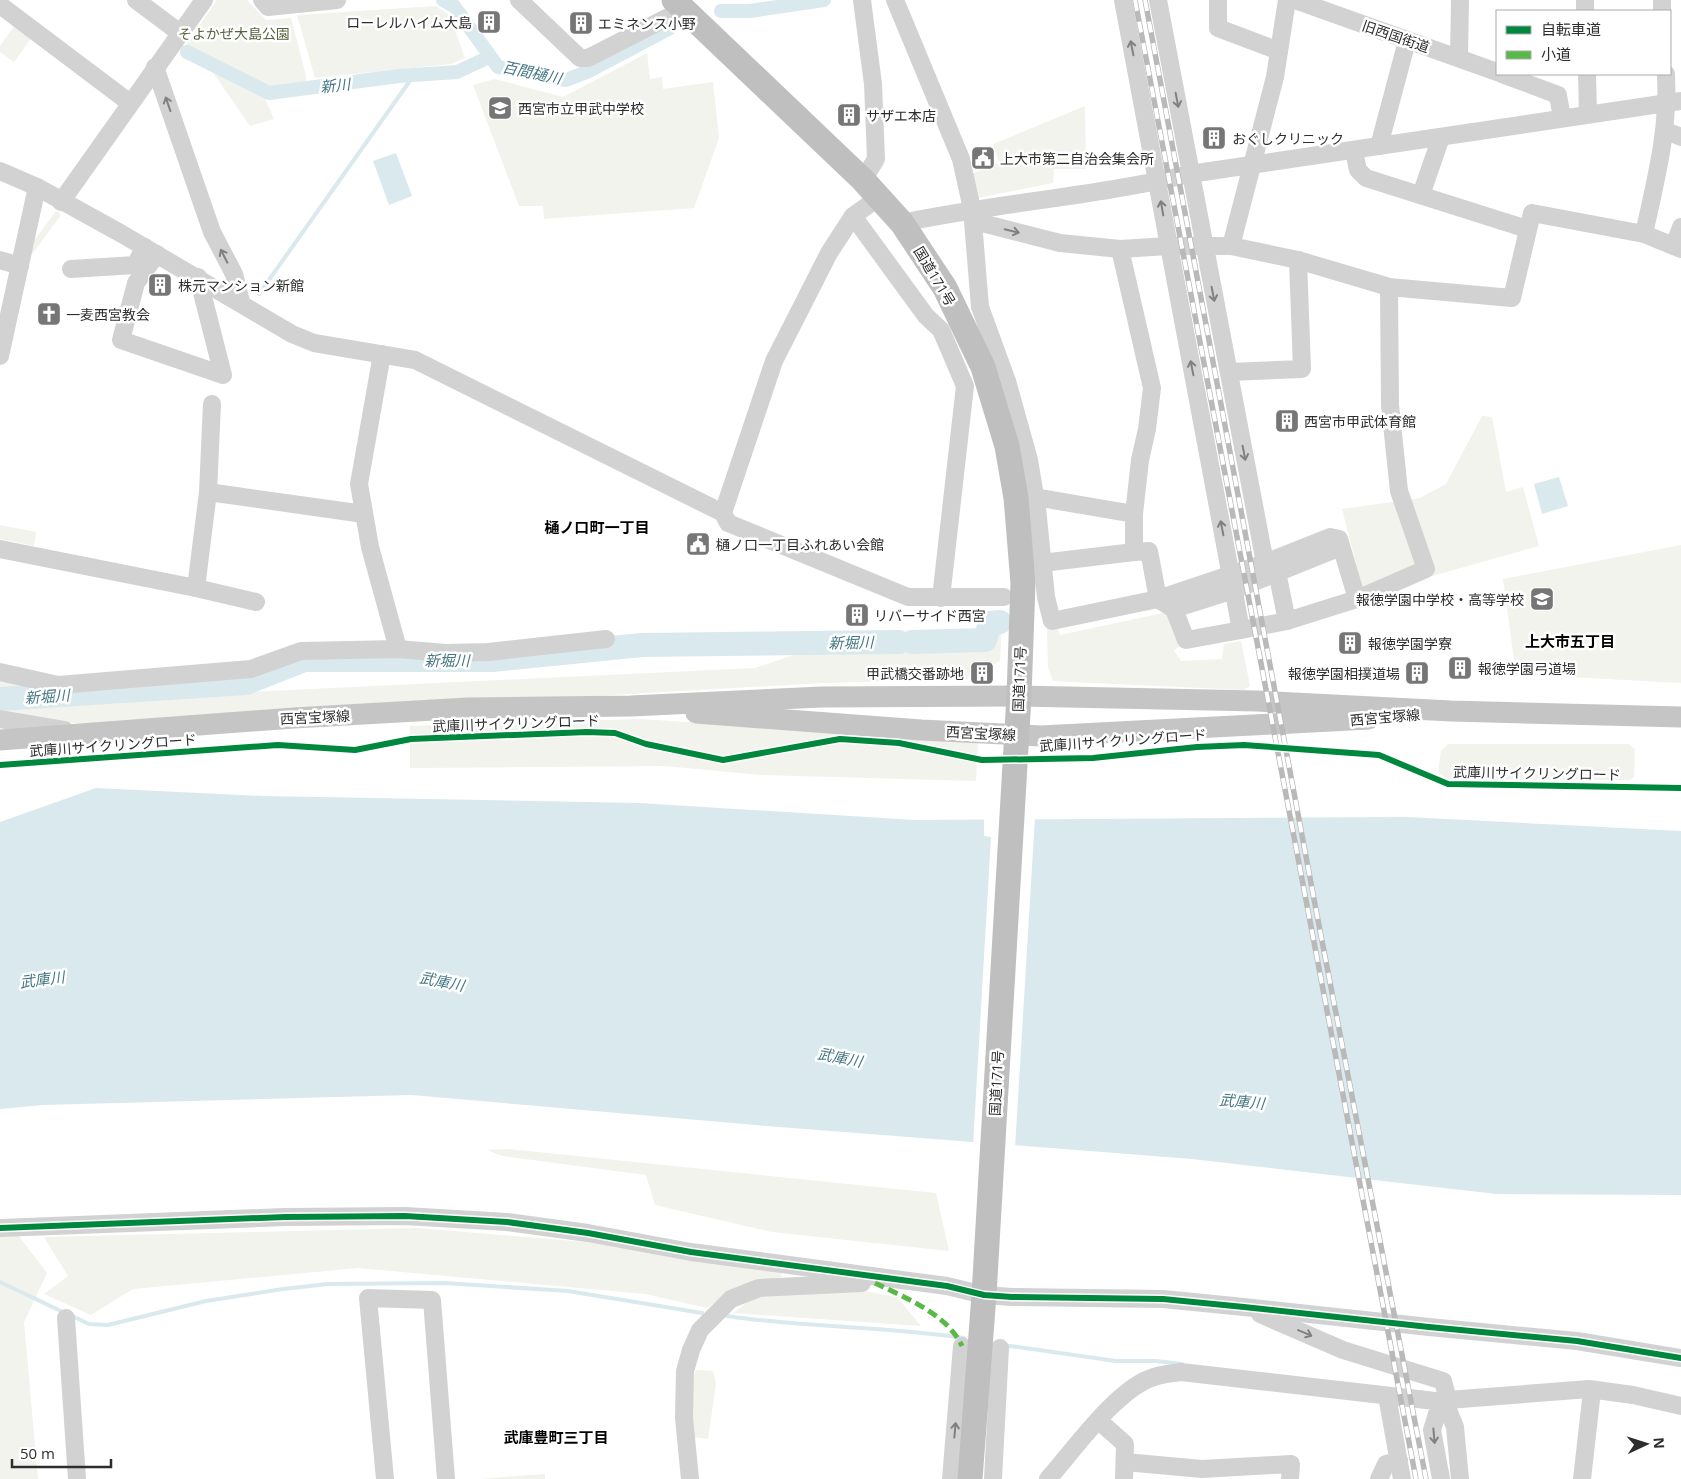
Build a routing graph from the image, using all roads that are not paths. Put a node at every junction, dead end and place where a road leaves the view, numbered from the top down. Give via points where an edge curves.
1 (136, 0) edge
2 (204, 0) edge
3 (262, 0) edge
4 (337, 0) edge
5 (519, 0) edge
6 (862, 0) edge
7 (895, 0) edge
8 (1123, 0) edge
9 (1158, 0) edge
10 (1218, 0) edge
11 (1287, 0) edge
12 (1294, 0) edge
13 (1460, 0) edge
14 (0, 5) edge
15 (679, 5) edge
16 (180, 33) junction
17 (1407, 40) junction
18 (1278, 52) junction
19 (1459, 58) junction
20 (155, 67) junction
21 (1496, 72) edge
22 (1505, 75) edge
23 (1587, 75) edge
24 (1666, 75) edge
25 (1674, 102) edge
26 (130, 103) junction
27 (1588, 114) junction
28 (1562, 118) junction
29 (1673, 134) edge
30 (1441, 137) junction
31 (1379, 146) junction
32 (1354, 151) junction
33 (1251, 166) junction
34 (0, 171) edge
35 (1190, 174) junction
36 (1157, 182) junction
37 (37, 187) junction
38 (871, 189) junction
39 (1421, 195) junction
40 (61, 202) junction
41 (972, 209) junction
42 (853, 216) junction
43 (902, 223) junction
44 (1681, 227) edge
45 (1527, 229) junction
46 (1644, 234) junction
47 (1169, 246) junction
48 (1204, 246) junction
49 (1231, 246) junction
50 (1677, 248) edge
51 (1120, 249) junction
52 (151, 250) junction
53 (0, 260) edge
54 (1298, 260) junction
55 (71, 269) dead end
56 (18, 272) junction
57 (198, 277) junction
58 (1389, 287) junction
59 (0, 296) edge
60 (241, 302) junction
61 (382, 354) junction
62 (0, 356) edge
63 (1229, 372) junction
64 (212, 404) dead end
65 (208, 492) junction
66 (1035, 497) junction
67 (722, 512) junction
68 (364, 514) junction
69 (1134, 514) junction
70 (0, 549) edge
71 (1134, 552) junction
72 (1042, 563) junction
73 (1271, 568) junction
74 (1233, 583) junction
75 (196, 588) junction
76 (1004, 597) dead end
77 (941, 598) junction
78 (1158, 599) junction
79 (1358, 599) junction
80 (256, 602) dead end
81 (1174, 609) junction
82 (1287, 621) junction
83 (1241, 630) junction
84 (606, 639) dead end
85 (398, 649) junction
86 (0, 672) edge
87 (1019, 696) junction
88 (631, 706) junction
89 (1451, 711) junction
90 (1681, 717) edge
91 (0, 719) edge
92 (88, 734) junction
93 (0, 740) edge
94 (0, 1228) edge
95 (893, 1279) junction
96 (984, 1286) junction
97 (1244, 1307) junction
98 (66, 1318) dead end
99 (962, 1346) dead end
100 (1000, 1348) dead end
101 (1681, 1358) edge
102 (1592, 1391) junction
103 (1387, 1396) junction
104 (1447, 1398) junction
105 (1681, 1406) edge
106 (1099, 1421) junction
107 (1399, 1461) junction
108 (1124, 1470) edge
109 (1176, 1473) edge
110 (78, 1479) edge
111 (385, 1479) edge
112 (446, 1479) edge
113 (690, 1479) edge
114 (951, 1479) edge
115 (970, 1479) edge
116 (993, 1479) edge
117 (1048, 1479) edge
118 (1290, 1479) edge
119 (1379, 1479) edge
120 (1402, 1479) edge
121 (1441, 1479) edge
122 (1460, 1479) edge
123 (1582, 1479) edge

1 - 16 street
2 - 16 street
3 - 4 street via 268,7
5 - 15 street via 580,58 588,58
6 - 38 street via 872,84 876,159
7 - 41 street via 961,159
36 -> 8 street
9 -> 35 street
10 - 18 street via 1218,28
11 - 18 street
12 - 17 street, 旧西国街道
13 - 19 street
14 - 26 street
15 - 38 highway, 国道171号
16 - 20 street
17 - 19 street, 旧西国街道
17 - 31 street
18 - 33 street via 1275,77
19 - 21 street, 旧西国街道
20 - 26 street
60 -> 20 street via 234,274 212,232
22 - 28 street via 1558,95
23 - 27 street
24 - 25 street
25 - 27 street
25 - 29 street
26 - 40 street
27 - 28 street
28 - 30 street
29 - 46 street
30 - 31 street
30 - 39 street
31 - 32 street
32 - 33 street
32 - 39 street via 1358,170 1366,178
33 - 35 street
33 - 49 street
34 - 37 street
35 - 36 street
35 - 48 street
36 - 41 street
47 -> 36 street
37 - 40 street
37 - 56 street
38 - 42 street
38 - 43 highway, 国道171号
39 - 45 street
40 - 52 street
41 - 43 street
41 -> 51 street via 982,224 1060,243
41 - 66 street via 980,307 1017,411
42 - 67 street via 829,253 774,361
42 - 77 street via 926,316 941,330 965,386
43 - 87 highway, 国道171号 via 945,288 983,367 1007,446 1016,498 1022,583
44 - 50 street
45 - 46 street via 1532,213
45 - 58 street via 1512,298
46 - 50 street
47 - 48 street
47 - 51 street
74 -> 47 street
48 - 49 street
48 -> 63 street
49 - 54 street
51 - 69 street via 1152,388
52 - 55 street via 134,265
52 - 57 street
52 - 57 street via 136,283 121,340 223,375
53 - 56 street
54 - 58 street
54 - 63 street via 1302,369
56 - 59 street
56 - 62 street
57 - 60 street
58 - 79 street via 1390,405 1399,491 1426,568
60 - 61 street via 314,344
61 - 67 street via 415,360
61 - 68 street via 359,484
63 -> 73 street
64 - 65 street
65 - 68 street
65 - 75 street
66 - 69 street
66 - 72 street
67 - 77 street via 728,523 908,597
68 - 85 street
69 - 71 street
70 - 75 street
71 - 72 street
71 - 78 street via 1149,551
72 - 78 street via 1052,621
73 - 74 street
73 - 79 street via 1330,537 1338,539
73 - 82 street
74 - 78 street
74 - 81 street
74 - 83 street
75 - 80 street
76 - 77 street
78 - 81 street
79 - 82 street
81 - 83 street via 1186,640
82 - 83 street
84 - 85 street via 488,652
85 - 86 street via 301,651 251,669 58,685
87 - 88 main road, 西宮宝塚線 via 822,697
87 - 89 main road, 西宮宝塚線 via 1257,701
87 - 96 highway, 国道171号
88 - 89 main road, 西宮宝塚線 via 723,716 1041,736 1331,722
88 - 92 main road, 西宮宝塚線 via 458,709
89 - 90 main road, 西宮宝塚線
91 - 92 street
92 - 93 main road, 西宮宝塚線
94 - 95 street via 285,1217 414,1216 507,1222 691,1252
95 - 96 street via 947,1286
95 - 113 street via 875,1283 759,1288 731,1299 700,1330 685,1370 684,1418
96 - 97 street
96 - 115 highway, 国道171号
97 - 101 street via 1577,1341
97 -> 104 street via 1343,1350 1441,1380
98 - 110 street
114 -> 99 street
100 - 116 street
102 - 104 street
102 - 105 street via 1626,1394
102 - 123 street
103 - 104 street via 1435,1401
103 - 106 street via 1181,1372 1153,1377 1135,1386
103 - 107 street
104 -> 121 street via 1432,1430
104 - 122 street via 1455,1427
106 - 108 street via 1125,1444
106 - 117 street
107 - 119 street via 1386,1464
107 - 120 street
108 - 109 street
109 - 118 street via 1291,1464
111 - 112 street via 368,1298 432,1300

